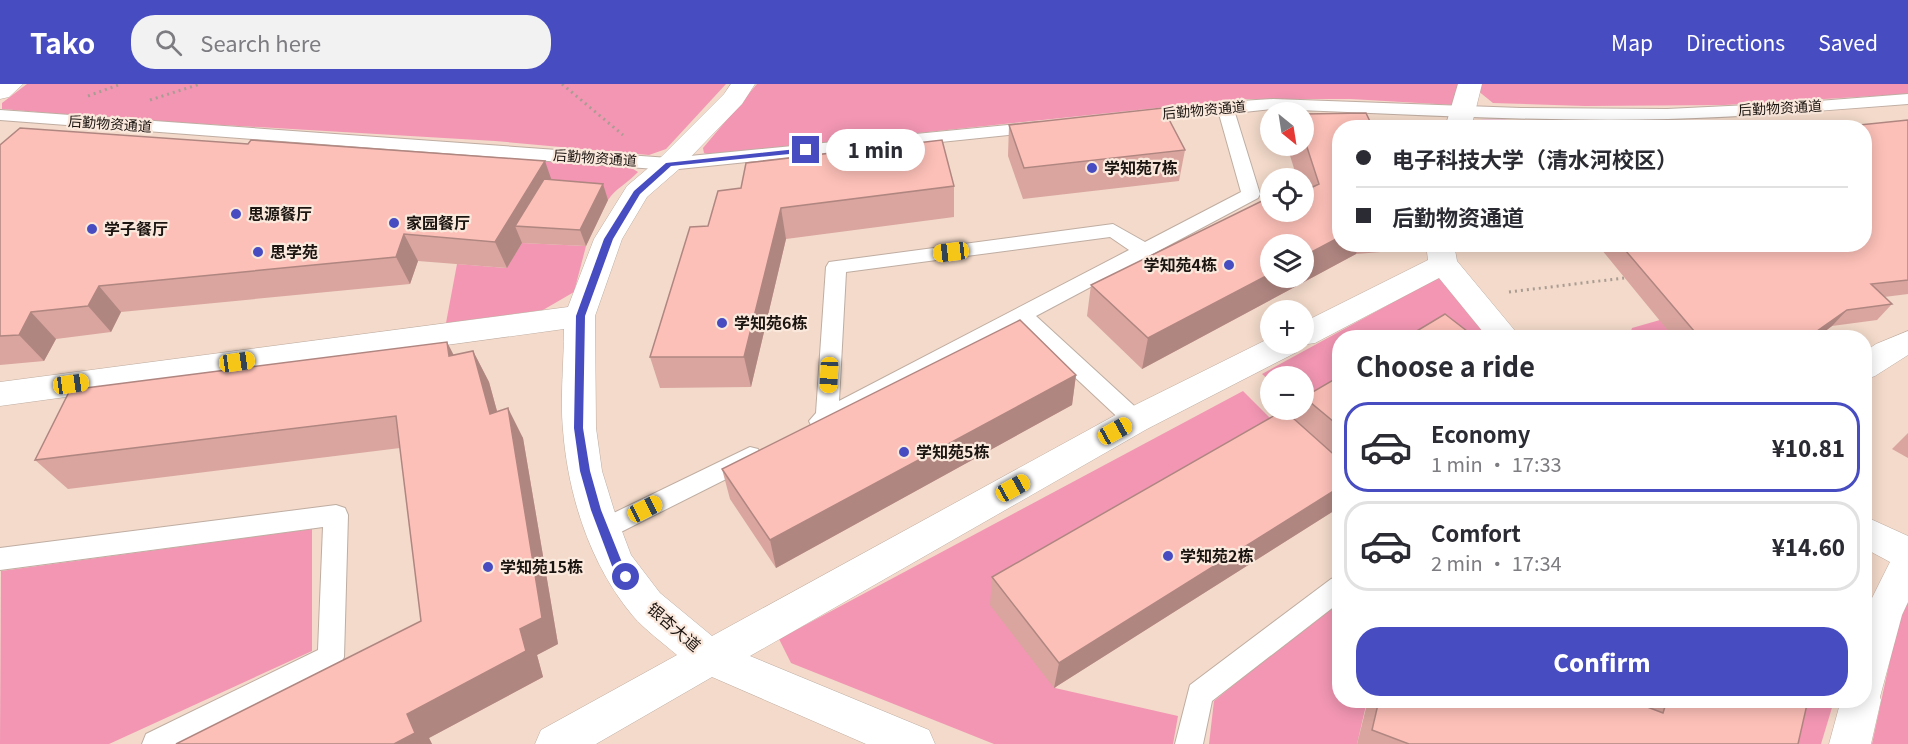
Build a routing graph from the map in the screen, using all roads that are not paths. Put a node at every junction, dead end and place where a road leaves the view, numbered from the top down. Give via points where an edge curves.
1 (11, 84) edge
2 (743, 84) edge
3 (1470, 84) edge
4 (0, 93) edge
5 (1908, 99) edge
6 (1225, 107) junction
7 (0, 116) edge
8 (1119, 118) edge
9 (1460, 119) edge
10 (1060, 124) edge
11 (669, 164) junction
12 (1144, 250) junction
13 (1441, 254) edge
14 (1021, 315) junction
15 (580, 316) junction
16 (1314, 329) edge
17 (1499, 330) edge
18 (1908, 342) edge
19 (1266, 354) edge
20 (1872, 362) edge
21 (0, 394) edge
22 (827, 418) junction
23 (1135, 420) junction
24 (806, 428) edge
25 (763, 449) edge
26 (604, 529) junction
27 (1872, 535) edge
28 (1908, 554) edge
29 (0, 559) edge
30 (1908, 563) edge
31 (1332, 593) edge
32 (708, 657) junction
33 (1872, 657) edge
34 (1859, 708) edge
35 (156, 744) edge
36 (556, 744) edge
37 (914, 744) edge
38 (1189, 744) edge
39 (1850, 744) edge

1 - 4 street
2 - 11 street, 银杏大道
3 - 9 street
5 - 9 lane, 后勤物资通道 via 1667,114
6 - 8 lane, 后勤物资通道
6 - 9 lane, 后勤物资通道 via 1273,104
6 - 12 lane via 1251,194
7 - 11 lane, 后勤物资通道
10 - 11 lane, 后勤物资通道
11 - 15 street, 银杏大道 via 628,205 609,239
12 - 14 lane
12 - 22 lane via 1113,230 836,267
13 - 16 street
13 - 17 street via 1470,298
14 - 22 lane
14 - 23 lane
15 - 21 street
15 - 26 street, 银杏大道 via 579,428 585,471
18 - 20 street
19 - 23 street
22 - 24 lane
23 - 32 street
25 - 26 lane
26 - 32 street, 银杏大道 via 616,563 647,605
27 - 28 street
29 - 35 lane via 336,515 331,657
30 - 33 street via 1883,615
31 - 38 lane via 1200,694
32 - 36 street
32 - 37 street, 银杏大道
34 - 39 street

